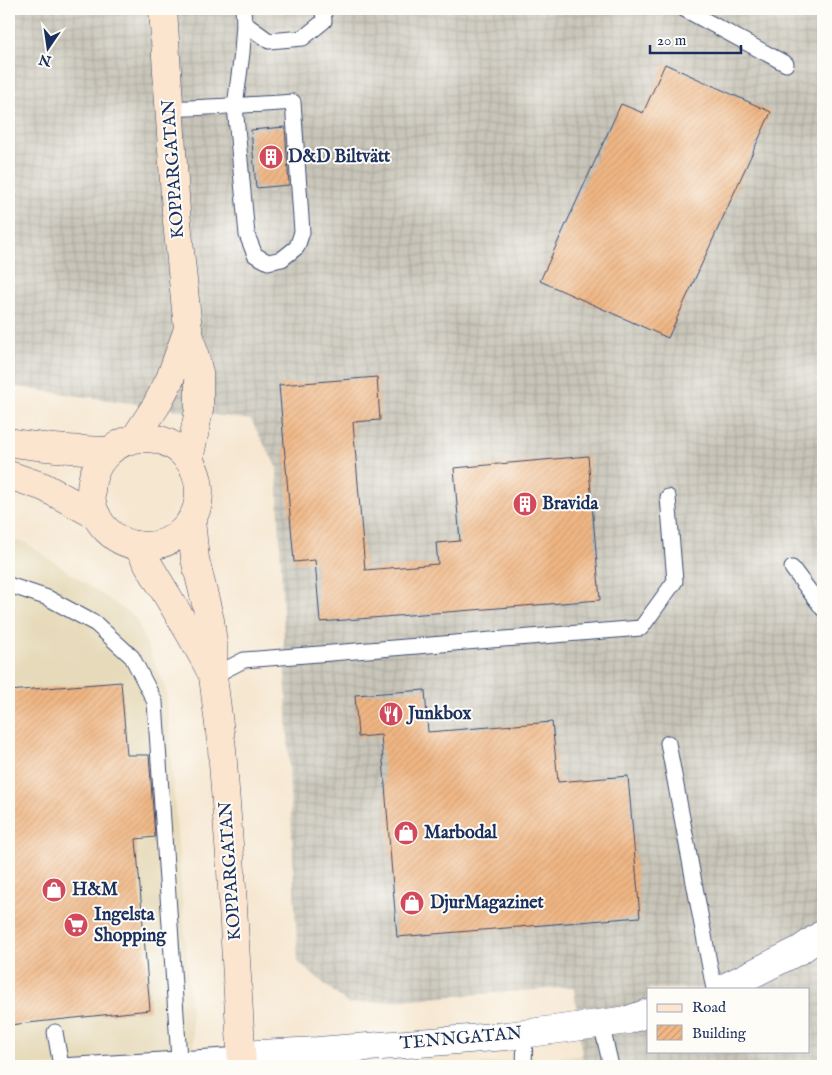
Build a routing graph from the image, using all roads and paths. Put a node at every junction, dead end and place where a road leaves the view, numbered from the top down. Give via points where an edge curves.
1 (163, 9) edge
2 (323, 9) edge
3 (684, 9) edge
4 (244, 16) edge
5 (786, 64) dead end
6 (236, 106) junction
7 (170, 109) junction
8 (188, 329) junction
9 (134, 438) junction
10 (9, 442) edge
11 (109, 451) junction
12 (189, 460) junction
13 (9, 475) edge
14 (668, 497) dead end
15 (97, 516) junction
16 (191, 520) junction
17 (137, 545) junction
18 (792, 568) dead end
19 (9, 585) edge
20 (823, 609) edge
21 (214, 676) junction
22 (668, 743) dead end
23 (823, 934) edge
24 (714, 988) edge
25 (724, 988) edge
26 (647, 1013) edge
27 (601, 1024) junction
28 (55, 1032) dead end
29 (526, 1034) junction
30 (179, 1059) junction
31 (242, 1060) edge
32 (524, 1066) edge
33 (611, 1066) edge

1 - 7 street, KOPPARGATAN
2 - 4 lane via 324,21 303,38 269,41
3 - 5 lane
4 - 6 lane
6 - 6 lane via 248,235 255,255 268,262 282,259 297,247 302,232 294,102
6 - 7 lane
7 - 8 street, KOPPARGATAN
8 - 9 street, KOPPARGATAN via 170,379
8 - 12 street, KOPPARGATAN via 199,373 199,410
9 - 11 street
9 - 12 street via 155,438 174,446
10 - 11 street
11 - 15 street via 98,465 92,482 92,500
12 - 16 street via 199,490 198,505
13 - 15 street via 44,487
14 - 21 lane via 675,581 641,628 244,660
15 - 17 street via 107,530 121,540
16 - 17 street via 174,538 150,546
16 - 21 street, KOPPARGATAN via 195,558 210,620
17 - 21 street, KOPPARGATAN
18 - 20 lane
19 - 30 lane via 48,598 96,624 132,657 154,702
21 - 31 street, KOPPARGATAN via 231,872
22 - 24 lane
23 - 25 street via 800,950
26 - 27 street, TENNGATAN
27 - 29 street, TENNGATAN
27 - 33 lane
28 - 30 lane via 61,1066
29 - 31 street, TENNGATAN
29 - 32 lane
30 - 31 lane

